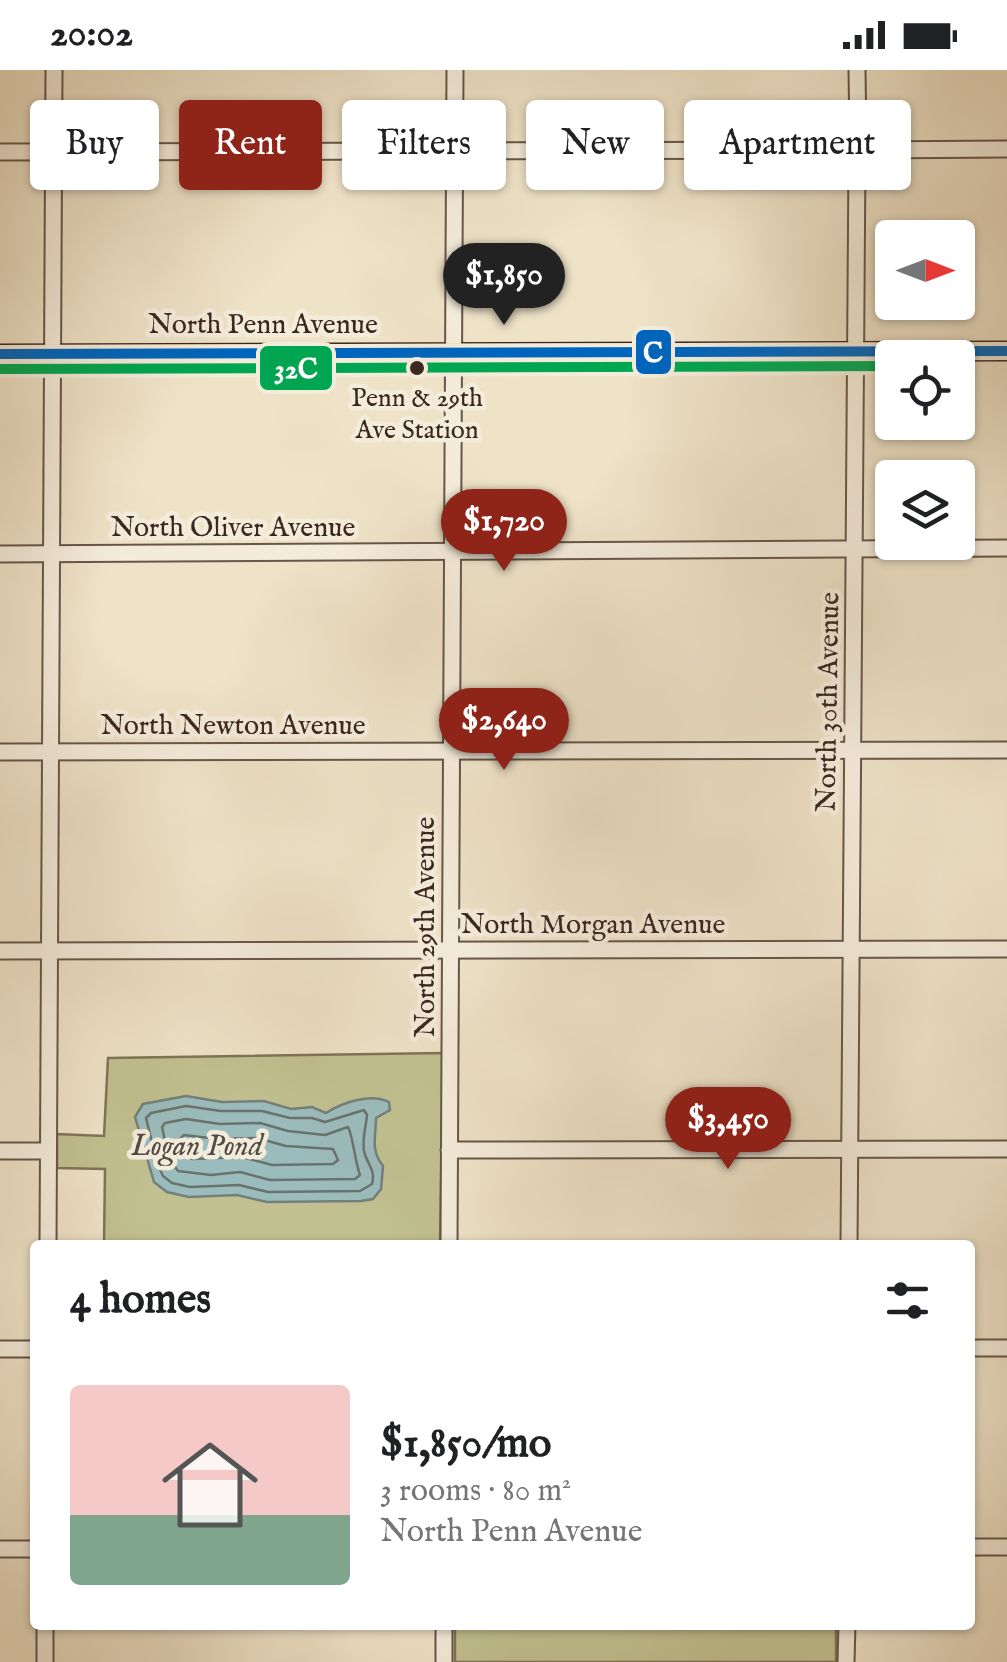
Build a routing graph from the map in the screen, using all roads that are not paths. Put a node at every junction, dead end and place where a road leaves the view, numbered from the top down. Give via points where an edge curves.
1 (54, 70) edge
2 (456, 70) edge
3 (858, 70) edge
4 (54, 100) edge
5 (456, 100) edge
6 (858, 100) edge
7 (1007, 149) edge
8 (506, 150) edge
9 (684, 150) edge
10 (911, 150) edge
11 (159, 151) edge
12 (342, 151) edge
13 (0, 152) edge
14 (30, 152) edge
15 (54, 190) edge
16 (456, 190) edge
17 (857, 190) edge
18 (857, 350) junction
19 (1007, 351) edge
20 (456, 352) junction
21 (0, 354) edge
22 (54, 354) junction
23 (1007, 548) edge
24 (856, 550) junction
25 (454, 552) junction
26 (0, 554) edge
27 (52, 554) junction
28 (453, 750) junction
29 (854, 750) junction
30 (1007, 750) edge
31 (51, 751) junction
32 (0, 752) edge
33 (1007, 949) edge
34 (50, 950) junction
35 (451, 950) junction
36 (853, 950) junction
37 (0, 951) edge
38 (1007, 1149) edge
39 (449, 1150) junction
40 (851, 1150) junction
41 (0, 1151) edge
42 (48, 1151) junction
43 (48, 1240) edge
44 (449, 1240) edge
45 (849, 1240) edge
46 (975, 1348) edge
47 (1007, 1348) edge
48 (0, 1349) edge
49 (30, 1349) edge
50 (975, 1547) edge
51 (1007, 1547) edge
52 (0, 1549) edge
53 (30, 1549) edge
54 (45, 1630) edge
55 (444, 1630) edge
56 (846, 1630) edge
57 (44, 1662) edge
58 (444, 1662) edge
59 (846, 1662) edge

1 - 4 street
2 - 5 street, North 29th Avenue
3 - 6 street, North 30th Avenue
7 - 10 street
8 - 9 street
11 - 12 street
13 - 14 street
15 - 22 street
16 - 20 street, North 29th Avenue
17 - 18 street, North 30th Avenue
18 - 19 main road, North Penn Avenue
18 - 20 main road, North Penn Avenue
18 - 24 street, North 30th Avenue
20 - 22 main road, North Penn Avenue
20 - 25 street, North 29th Avenue
21 - 22 main road, North Penn Avenue
22 - 27 street
23 - 24 street, North Oliver Avenue
24 - 25 street, North Oliver Avenue
24 - 29 street, North 30th Avenue
25 - 27 street, North Oliver Avenue
25 - 28 street, North 29th Avenue
26 - 27 street, North Oliver Avenue
27 - 31 street
28 - 29 street, North Newton Avenue
28 - 31 street, North Newton Avenue
28 - 35 street, North 29th Avenue
29 - 30 street, North Newton Avenue
29 - 36 street, North 30th Avenue
31 - 32 street, North Newton Avenue
31 - 34 street
33 - 36 street, North Morgan Avenue
34 - 35 street, North Morgan Avenue
34 - 37 street, North Morgan Avenue
34 - 42 street
35 - 36 street, North Morgan Avenue
35 - 39 street, North 29th Avenue
36 - 40 street, North 30th Avenue
38 - 40 street
39 - 40 street
39 - 44 street, North 29th Avenue
40 - 45 street, North 30th Avenue
41 - 42 street
42 - 43 street
46 - 47 street
48 - 49 street
50 - 51 street
52 - 53 street
54 - 57 street
55 - 58 street
56 - 59 street

